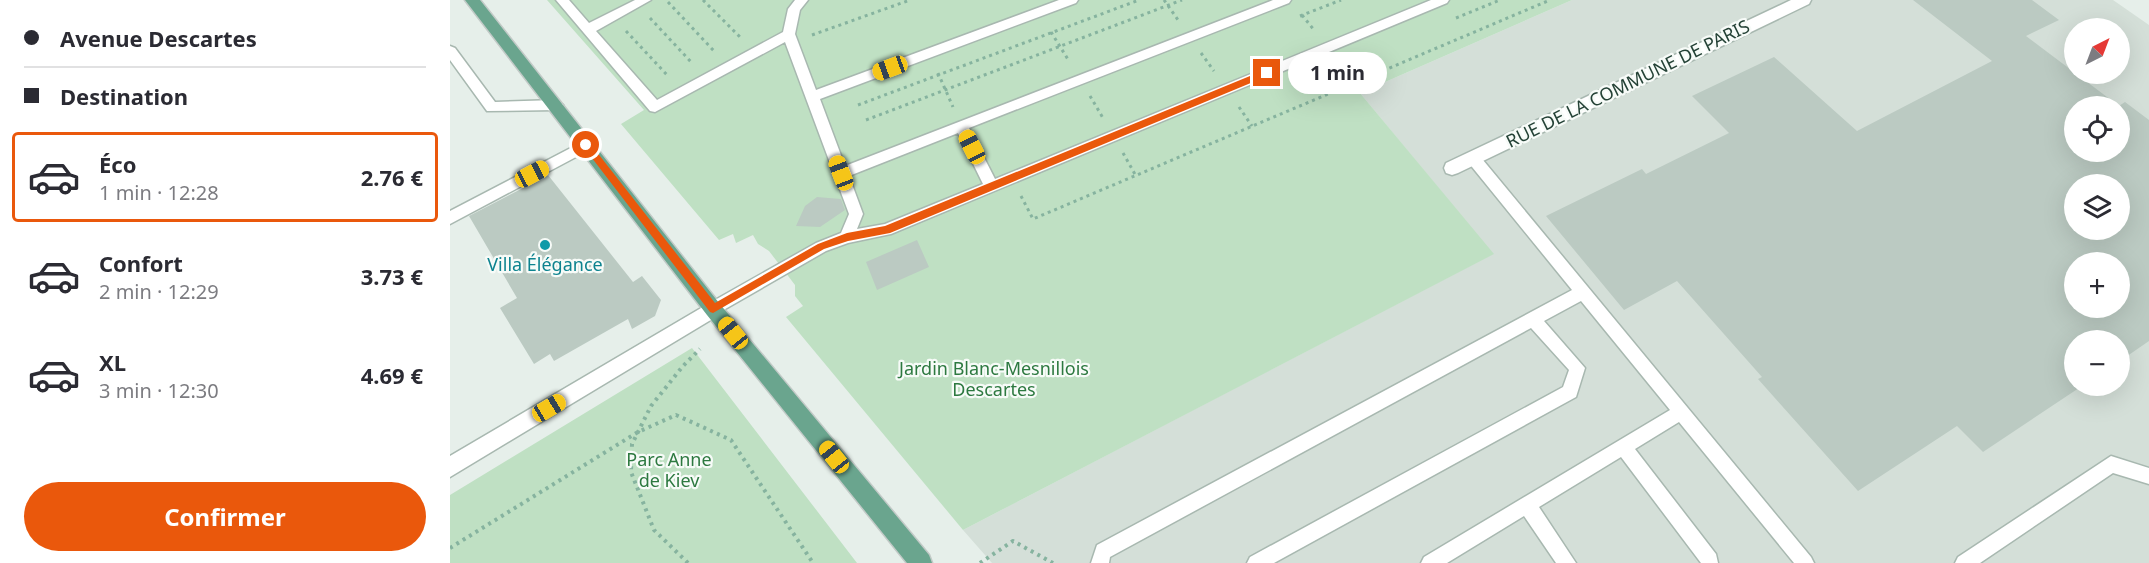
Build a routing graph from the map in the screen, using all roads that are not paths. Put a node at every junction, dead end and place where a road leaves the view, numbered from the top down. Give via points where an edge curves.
1 (472, 0) edge
2 (562, 0) edge
3 (802, 0) edge
4 (1072, 0) edge
5 (1285, 0) edge
6 (1443, 0) edge
7 (1804, 0) edge
8 (641, 2) edge
9 (587, 30) junction
10 (790, 38) junction
11 (450, 51) edge
12 (812, 97) junction
13 (556, 105) junction
14 (962, 127) junction
15 (586, 145) junction
16 (1473, 158) junction
17 (1452, 168) dead end
18 (841, 173) junction
19 (992, 187) junction
20 (450, 218) edge
21 (847, 237) junction
22 (1583, 292) junction
23 (713, 309) junction
24 (1533, 319) junction
25 (1681, 412) junction
26 (1623, 447) junction
27 (450, 467) edge
28 (2149, 476) edge
29 (1527, 505) junction
30 (1710, 560) dead end
31 (921, 563) edge
32 (1100, 563) edge
33 (1256, 563) edge
34 (1430, 563) edge
35 (1567, 563) edge
36 (1805, 563) edge
37 (1964, 563) edge

1 - 13 main road
2 - 9 lane
3 - 10 lane via 794,9
4 - 12 lane
5 - 14 lane
6 - 19 lane
7 - 16 street, RUE DE LA COMMUNE DE PARIS
8 - 9 lane
9 - 10 lane via 655,107 756,52
10 - 12 lane
11 - 13 lane via 492,107
12 - 18 lane
13 - 15 main road
14 - 18 lane
14 - 19 lane
15 - 20 lane
15 - 23 main road
16 - 17 street, RUE DE LA COMMUNE DE PARIS
16 - 22 lane
18 - 21 lane via 855,214
19 - 21 lane via 886,230
21 - 23 lane via 821,247
22 - 24 lane
22 - 25 lane
23 - 27 street
23 - 31 main road
24 - 32 lane via 1103,551
24 - 33 lane via 1577,369 1570,393
25 - 26 lane
25 - 36 lane
26 - 29 lane
26 - 30 lane
28 - 37 lane via 2111,464
29 - 34 lane
29 - 35 lane

